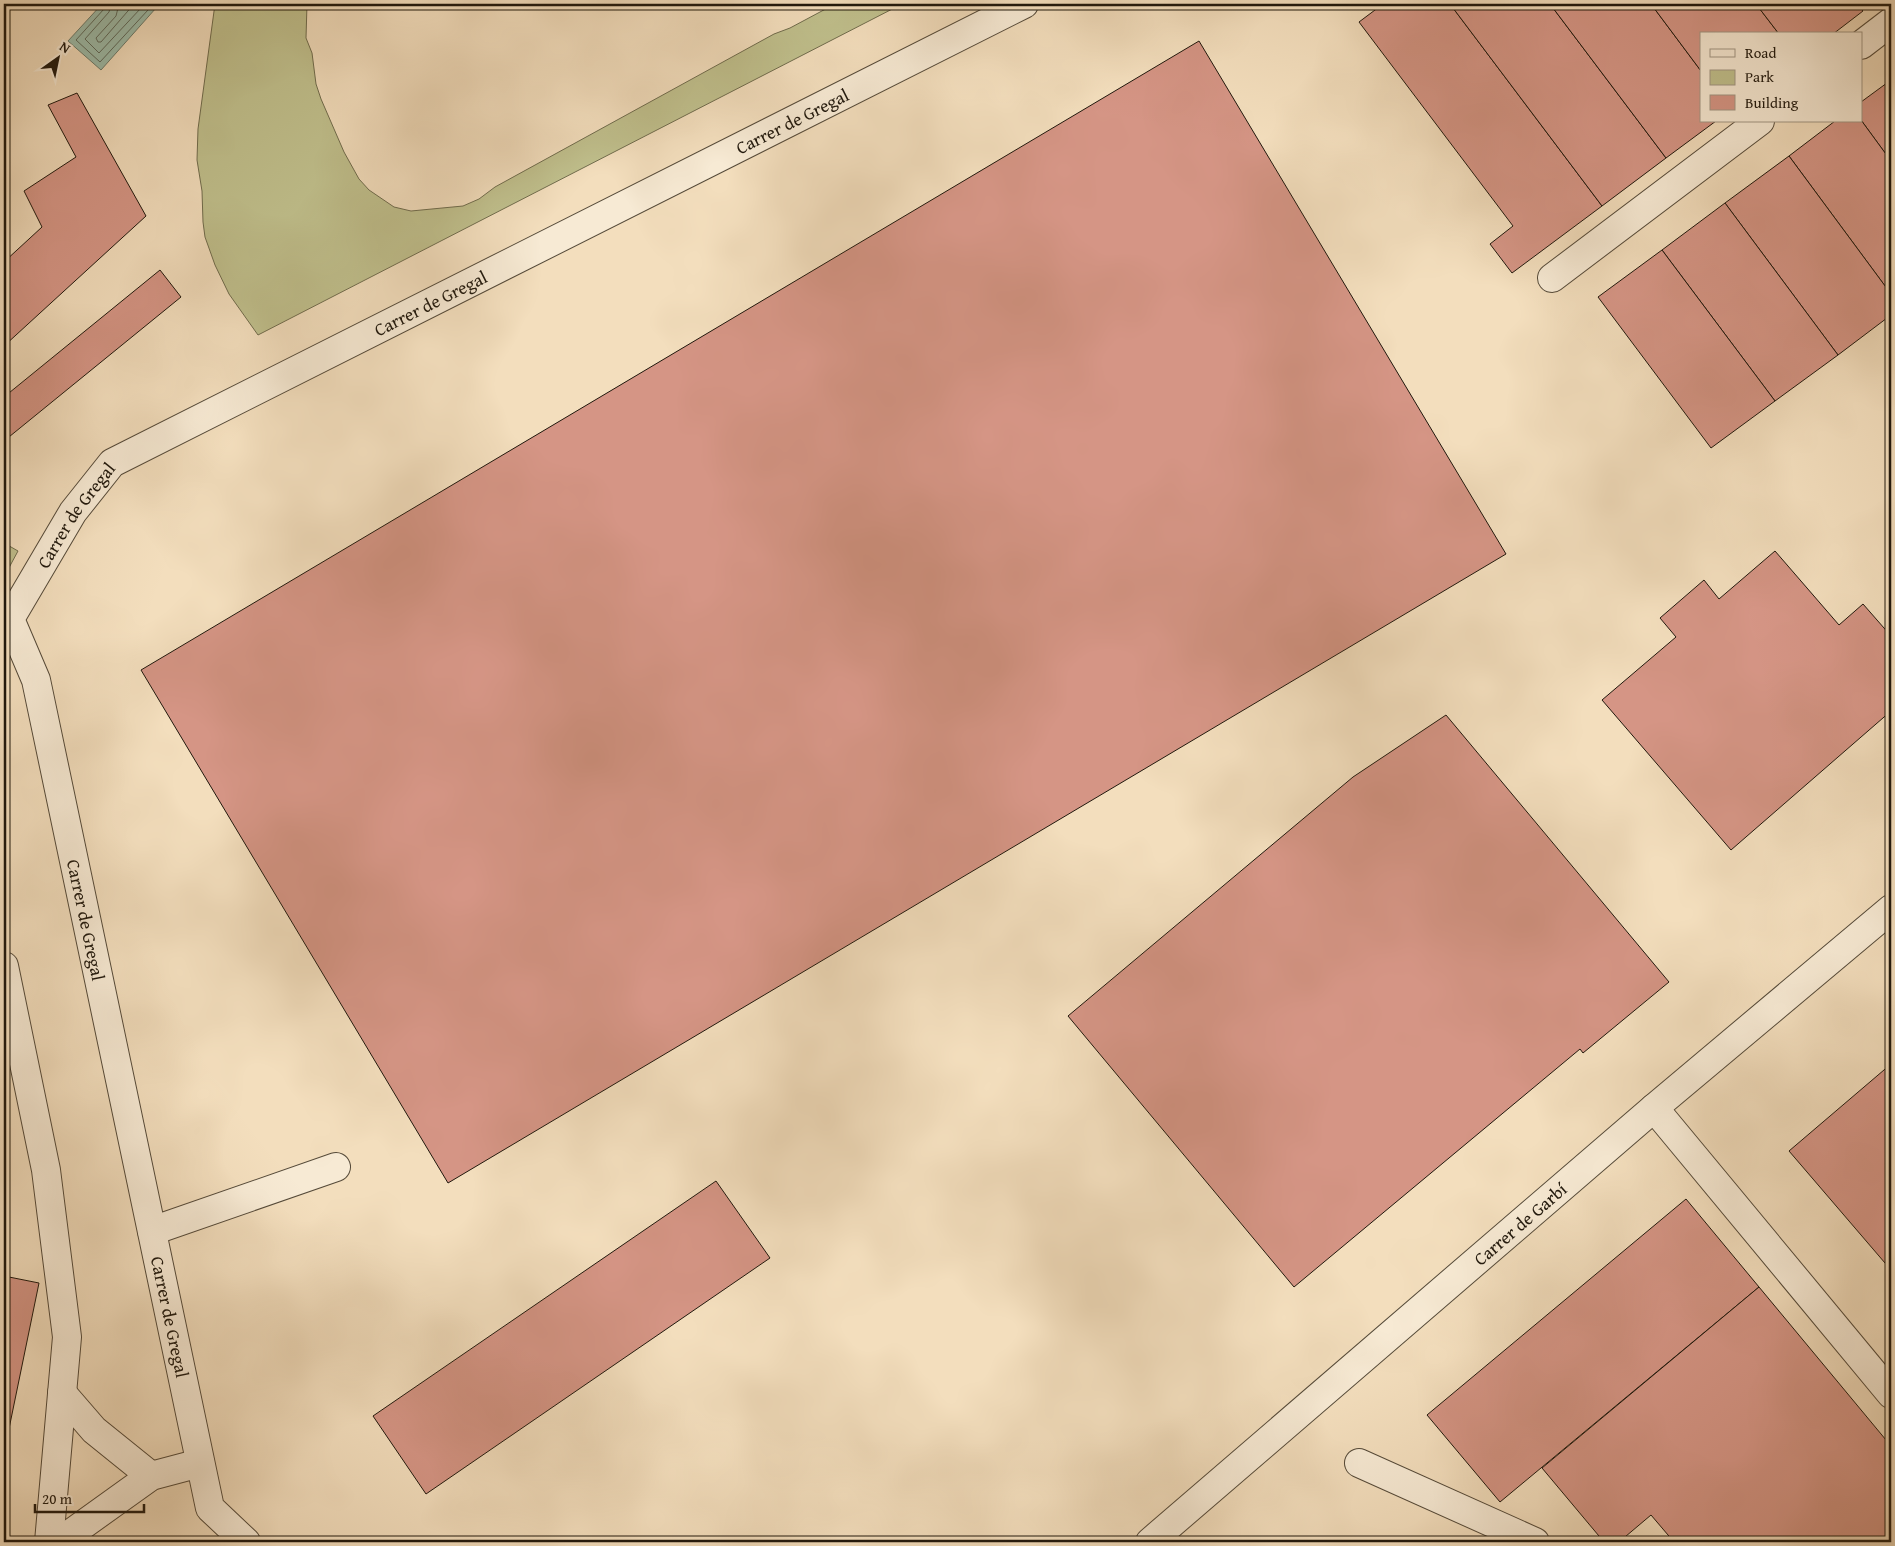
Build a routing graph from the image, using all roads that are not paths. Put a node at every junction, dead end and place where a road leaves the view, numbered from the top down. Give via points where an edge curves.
1 (1024, 4) edge
2 (1891, 22) edge
3 (1862, 44) edge
4 (1759, 122) edge
5 (1552, 278) dead end
6 (1891, 909) edge
7 (4, 966) edge
8 (1654, 1108) junction
9 (336, 1167) dead end
10 (152, 1231) junction
11 (62, 1394) junction
12 (1891, 1394) edge
13 (200, 1462) junction
14 (1359, 1463) dead end
15 (151, 1476) junction
16 (49, 1542) edge
17 (59, 1542) edge
18 (246, 1542) edge
19 (1150, 1542) edge
20 (1535, 1542) edge

1 - 10 street, Carrer de Gregal via 112,463 73,512 10,619 36,680
2 - 3 street
4 - 5 street
6 - 8 street, Carrer de Garbí
7 - 11 street via 46,1170 66,1337
8 - 12 street
8 - 19 street, Carrer de Garbí
9 - 10 street
10 - 13 street, Carrer de Gregal
11 - 15 street via 94,1430
11 - 16 street
13 - 15 street
13 - 18 street, Carrer de Gregal via 210,1508
14 - 20 street
15 - 17 street

